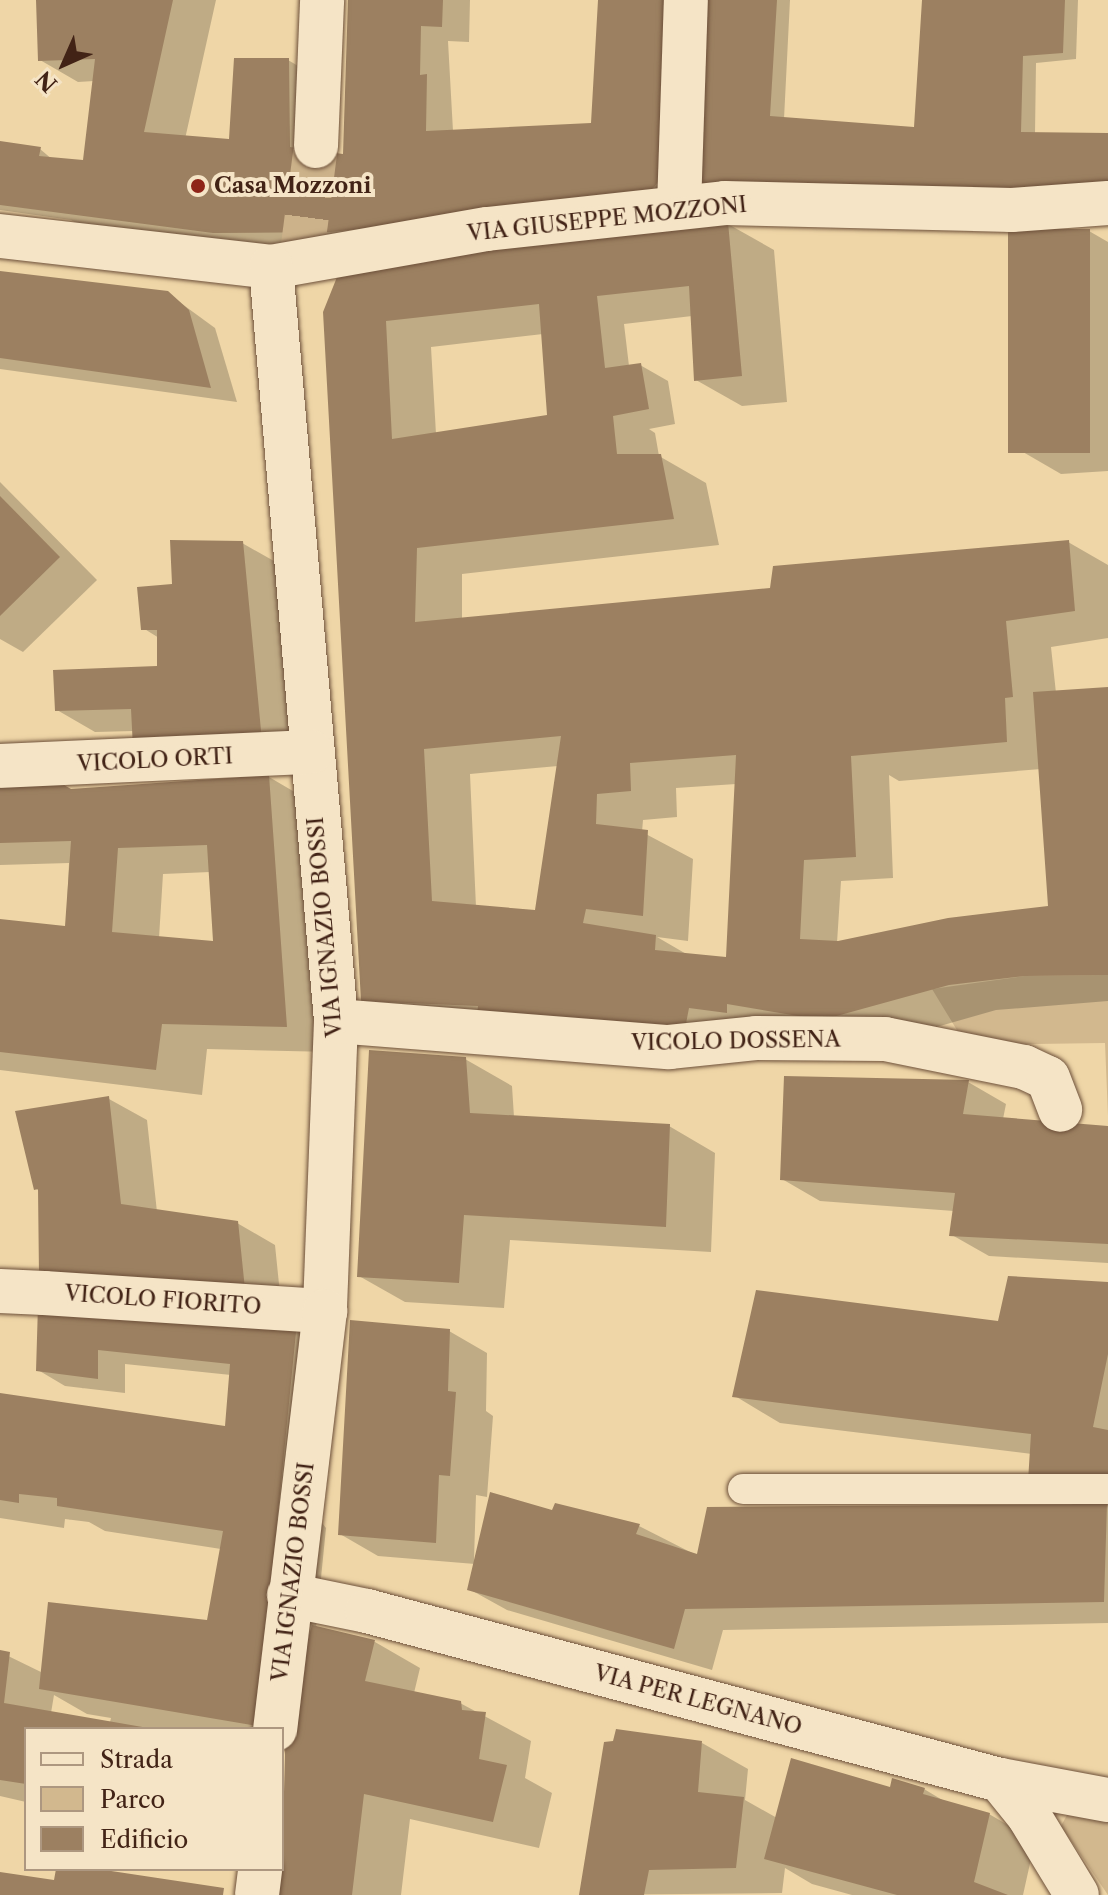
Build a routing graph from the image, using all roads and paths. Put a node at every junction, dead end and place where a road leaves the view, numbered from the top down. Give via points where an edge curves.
1 (322, 0) edge
2 (686, 0) edge
3 (316, 146) tunnel mouth
4 (1108, 203) edge
5 (679, 207) junction
6 (0, 236) edge
7 (286, 264) junction
8 (311, 752) junction
9 (0, 766) edge
10 (336, 1021) junction
11 (1060, 1110) dead end
12 (0, 1291) edge
13 (325, 1311) junction
14 (743, 1489) dead end
15 (1108, 1489) edge
16 (289, 1595) junction
17 (275, 1727) edge
18 (1000, 1780) junction
19 (1108, 1800) edge
20 (260, 1871) edge
21 (257, 1895) edge
22 (1077, 1895) edge

1 - 3 street
2 - 5 street
4 - 5 street, VIA GIUSEPPE MOZZONI via 1012,210 725,203
5 - 7 street, VIA GIUSEPPE MOZZONI via 487,229
6 - 7 street, VIA GIUSEPPE MOZZONI
7 - 8 street, VIA IGNAZIO BOSSI
8 - 9 street, VICOLO ORTI
8 - 10 street, VIA IGNAZIO BOSSI
10 - 11 street, VICOLO DOSSENA via 669,1047 756,1038 885,1039 1024,1067 1048,1078
10 - 13 street, VIA IGNAZIO BOSSI
12 - 13 street, VICOLO FIORITO
13 - 16 street, VIA IGNAZIO BOSSI
14 - 15 lane
16 - 17 street, VIA IGNAZIO BOSSI
16 - 18 street, VIA PER LEGNANO via 367,1611
18 - 19 street, VIA PER LEGNANO
18 - 22 street via 1029,1816
20 - 21 street

